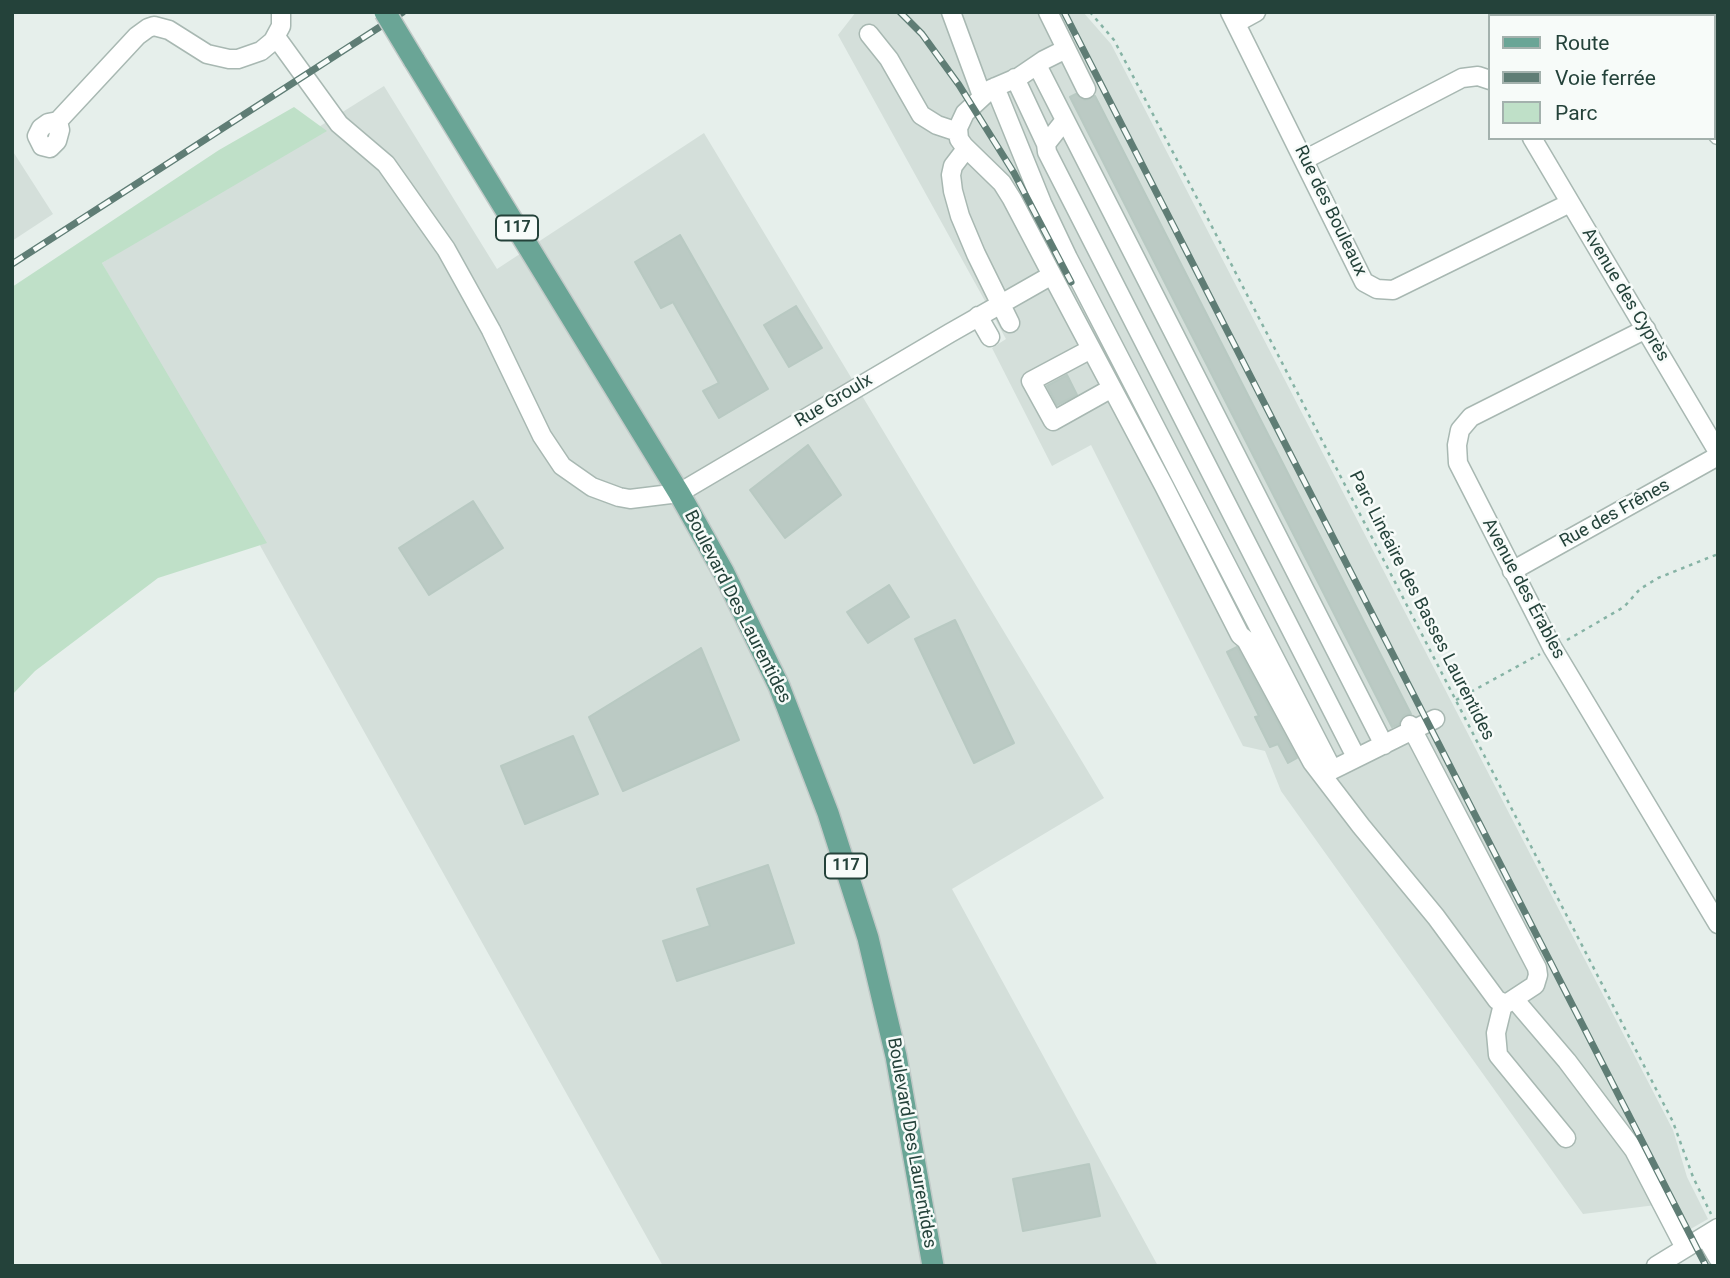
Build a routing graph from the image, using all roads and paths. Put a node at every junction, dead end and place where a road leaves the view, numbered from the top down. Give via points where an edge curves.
1 (281, 12) edge
2 (385, 12) edge
3 (951, 12) edge
4 (1048, 12) edge
5 (1090, 12) edge
6 (1256, 12) edge
7 (1233, 18) edge
8 (869, 34) dead end
9 (276, 37) junction
10 (1066, 49) junction
11 (1037, 65) junction
12 (1015, 78) junction
13 (1488, 78) edge
14 (1086, 89) dead end
15 (988, 92) junction
16 (1065, 120) junction
17 (58, 121) dead end
18 (958, 132) junction
19 (1533, 140) edge
20 (1046, 144) junction
21 (966, 149) junction
22 (1304, 160) junction
23 (1570, 203) junction
24 (1052, 275) junction
25 (989, 310) junction
26 (1010, 323) dead end
27 (1646, 329) junction
28 (990, 337) dead end
29 (1091, 349) junction
30 (1111, 388) junction
31 (1718, 454) edge
32 (679, 493) junction
33 (1718, 554) edge
34 (1513, 571) junction
35 (1548, 650) junction
36 (1456, 700) junction
37 (1435, 719) dead end
38 (1412, 728) junction
39 (1384, 745) junction
40 (1356, 757) junction
41 (1327, 772) junction
42 (1718, 924) edge
43 (1509, 1002) junction
44 (1566, 1138) dead end
45 (1713, 1227) edge
46 (1685, 1248) junction
47 (1718, 1258) edge
48 (933, 1266) edge
49 (1656, 1266) edge

1 - 9 street
2 - 32 main road, Boulevard Des Laurentides / 117, bridge
3 - 15 street
4 - 10 street
5 - 36 path, Parc Linéaire des Basses Laurentides via 1119,49
6 - 7 street
7 - 22 street, Rue des Bouleaux
8 - 18 street via 890,60 921,115
9 - 17 street via 261,51 229,59 207,54 169,30 148,28
9 - 32 street via 339,124 386,164 446,249 562,466 592,487 618,497
10 - 11 street
10 - 14 street
11 - 12 street
11 - 16 street
12 - 15 street
12 - 20 street
13 - 22 street via 1462,78
15 - 18 street via 965,113
15 - 41 street
16 - 20 street
16 - 39 street
18 - 21 street
19 - 23 street, Avenue des Cyprès
20 - 40 street
21 - 24 street via 1002,183
21 - 25 street via 953,166 953,191 976,254
22 - 23 street, Rue des Bouleaux via 1364,282 1377,289 1393,290
23 - 27 street, Avenue des Cyprès
24 - 25 street, Rue Groulx
24 - 29 street
25 - 26 street
25 - 28 street
25 - 32 street, Rue Groulx
27 - 31 street, Avenue des Cyprès
27 - 34 street, Avenue des Érables via 1471,417 1460,430 1458,463
29 - 30 street
29 - 30 street via 1031,381 1053,421
30 - 41 street via 1279,705
31 - 34 street, Rue des Frênes
32 - 48 main road, Boulevard Des Laurentides / 117 via 771,667 845,862 891,1032
33 - 35 path via 1658,578 1624,607
34 - 35 street, Avenue des Érables
35 - 36 path
35 - 42 street, Avenue des Érables
36 - 45 path, Parc Linéaire des Basses Laurentides via 1673,1122
37 - 38 street
38 - 39 street
38 - 43 street via 1537,968 1535,985
39 - 40 street
40 - 41 street
41 - 43 street via 1361,827 1497,1000
43 - 44 street via 1496,1033 1498,1055
43 - 46 street via 1567,1061 1634,1150
45 - 46 street
45 - 47 street
46 - 49 street

